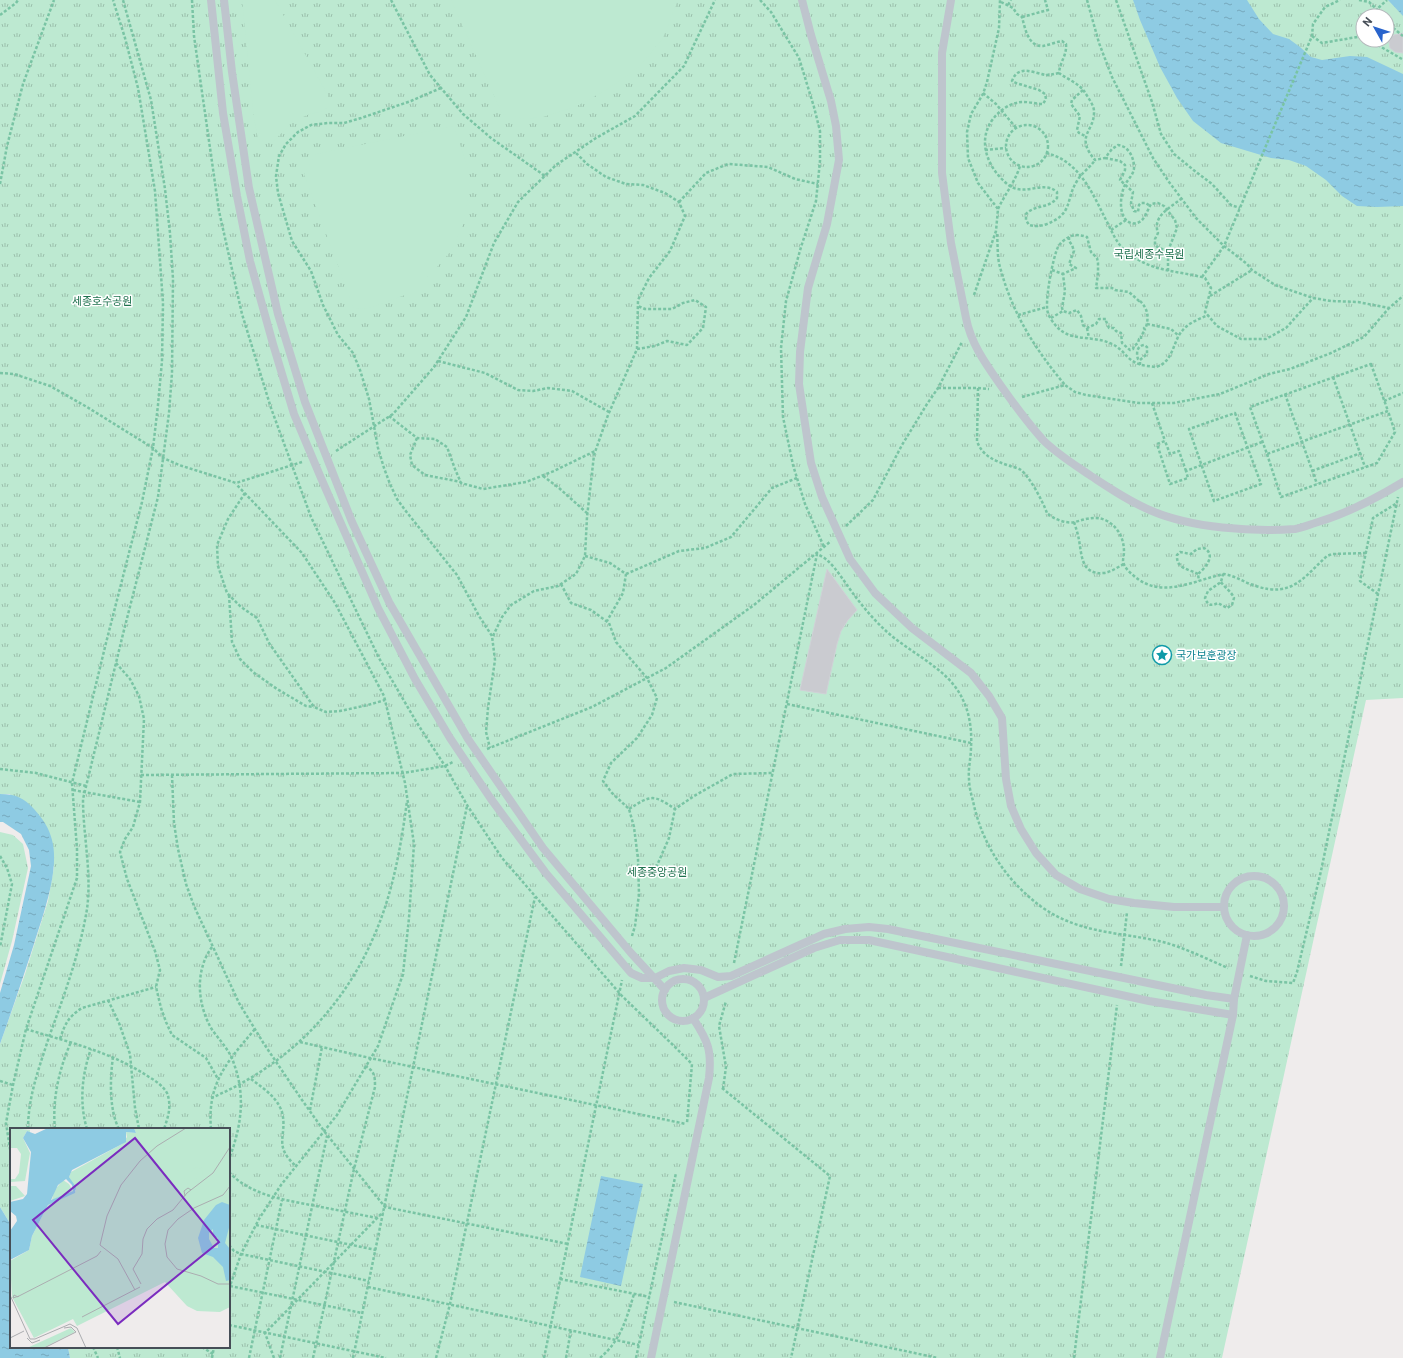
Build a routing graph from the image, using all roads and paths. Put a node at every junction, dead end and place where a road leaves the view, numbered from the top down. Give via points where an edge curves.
1 (18, 0) edge
2 (54, 0) edge
3 (113, 0) edge
4 (123, 0) edge
5 (212, 0) edge
6 (224, 0) edge
7 (391, 0) edge
8 (715, 0) edge
9 (760, 0) edge
10 (802, 0) edge
11 (951, 0) edge
12 (1011, 0) edge
13 (1045, 0) edge
14 (1087, 0) edge
15 (1116, 0) edge
16 (1340, 0) edge
17 (1358, 0) edge
18 (1001, 1) edge
19 (1008, 5) junction
20 (1376, 8) edge
21 (0, 15) edge
22 (1022, 17) junction
23 (1395, 29) edge
24 (1312, 36) junction
25 (1403, 36) edge
26 (1355, 37) edge
27 (1381, 48) edge
28 (1403, 58) edge
29 (1059, 73) junction
30 (441, 88) junction
31 (1082, 90) junction
32 (983, 93) junction
33 (1002, 111) junction
34 (1017, 129) junction
35 (1085, 136) junction
36 (1006, 148) junction
37 (985, 150) junction
38 (575, 152) junction
39 (1046, 153) junction
40 (1105, 158) junction
41 (1095, 160) junction
42 (1020, 166) junction
43 (1081, 175) junction
44 (545, 176) junction
45 (0, 184) edge
46 (818, 184) junction
47 (1125, 184) junction
48 (1011, 187) junction
49 (1182, 198) junction
50 (679, 202) junction
51 (1150, 206) junction
52 (1240, 208) junction
53 (998, 209) junction
54 (1168, 210) junction
55 (1126, 220) junction
56 (1111, 230) junction
57 (996, 231) junction
58 (1069, 237) junction
59 (1224, 246) junction
60 (1168, 251) junction
61 (1052, 270) junction
62 (1252, 270) junction
63 (1168, 272) junction
64 (1063, 274) junction
65 (1202, 278) junction
66 (973, 296) dead end
67 (1209, 296) junction
68 (1403, 296) edge
69 (1313, 298) junction
70 (638, 306) junction
71 (1047, 307) junction
72 (1388, 308) junction
73 (1063, 311) junction
74 (1018, 315) junction
75 (1208, 315) junction
76 (1051, 318) junction
77 (1147, 324) junction
78 (1086, 328) junction
79 (968, 331) junction
80 (1179, 337) junction
81 (1089, 338) junction
82 (637, 349) junction
83 (1140, 360) junction
84 (438, 361) junction
85 (1140, 365) junction
86 (0, 372) edge
87 (1333, 377) junction
88 (1065, 385) junction
89 (938, 388) junction
90 (978, 388) junction
91 (1004, 391) junction
92 (1403, 393) edge
93 (1285, 394) junction
94 (1011, 401) junction
95 (1384, 401) junction
96 (1152, 403) junction
97 (1388, 411) junction
98 (609, 412) junction
99 (389, 416) junction
100 (1350, 424) junction
101 (374, 426) junction
102 (417, 438) junction
103 (1165, 441) junction
104 (1262, 442) junction
105 (1302, 442) junction
106 (1247, 447) junction
107 (153, 448) junction
108 (595, 451) junction
109 (1361, 453) junction
110 (326, 454) junction
111 (1267, 454) junction
112 (163, 458) junction
113 (312, 459) junction
114 (1201, 465) junction
115 (1365, 467) junction
116 (1186, 471) junction
117 (1312, 471) junction
118 (543, 475) junction
119 (797, 478) junction
120 (462, 482) junction
121 (1402, 483) edge
122 (236, 484) junction
123 (1317, 484) junction
124 (245, 493) junction
125 (1397, 503) junction
126 (588, 514) junction
127 (1074, 522) junction
128 (839, 534) junction
129 (824, 547) junction
130 (1366, 553) junction
131 (817, 554) junction
132 (585, 556) junction
133 (1124, 564) junction
134 (626, 574) junction
135 (1198, 574) junction
136 (1223, 574) junction
137 (1200, 581) junction
138 (1221, 582) junction
139 (229, 594) junction
140 (1378, 594) junction
141 (607, 621) dead end
142 (492, 636) junction
143 (116, 663) junction
144 (385, 700) junction
145 (786, 704) junction
146 (314, 707) junction
147 (971, 743) junction
148 (490, 748) junction
149 (477, 753) junction
150 (463, 758) junction
151 (0, 770) edge
152 (403, 773) junction
153 (772, 773) junction
154 (140, 775) junction
155 (172, 775) junction
156 (72, 783) junction
157 (86, 786) junction
158 (73, 790) junction
159 (85, 792) junction
160 (408, 797) junction
161 (140, 802) junction
162 (467, 805) dead end
163 (675, 808) junction
164 (629, 809) dead end
165 (0, 856) edge
166 (639, 876) dead end
167 (535, 897) dead end
168 (1128, 902) junction
169 (1224, 907) junction
170 (1247, 935) junction
171 (1126, 936) junction
172 (0, 947) edge
173 (212, 947) junction
174 (1240, 972) junction
175 (731, 976) junction
176 (1120, 977) junction
177 (654, 978) junction
178 (156, 987) junction
179 (729, 987) junction
180 (665, 990) junction
181 (1118, 994) junction
182 (704, 998) junction
183 (1234, 999) junction
184 (108, 1000) junction
185 (1233, 1015) junction
186 (693, 1018) junction
187 (26, 1029) junction
188 (255, 1029) junction
189 (50, 1036) junction
190 (60, 1039) junction
191 (71, 1042) junction
192 (300, 1042) junction
193 (322, 1047) junction
194 (91, 1049) junction
195 (113, 1057) junction
196 (232, 1057) junction
197 (370, 1058) junction
198 (276, 1062) junction
199 (692, 1064) dead end
200 (366, 1066) junction
201 (132, 1067) junction
202 (414, 1067) junction
203 (709, 1078) junction
204 (218, 1079) junction
205 (250, 1079) junction
206 (0, 1081) edge
207 (497, 1084) junction
208 (13, 1085) junction
209 (240, 1085) junction
210 (722, 1089) junction
211 (211, 1098) junction
212 (310, 1110) junction
213 (686, 1124) dead end
214 (28, 1128) edge
215 (55, 1128) edge
216 (87, 1128) edge
217 (119, 1128) edge
218 (139, 1128) edge
219 (164, 1128) edge
220 (210, 1128) edge
221 (324, 1131) junction
222 (328, 1135) junction
223 (10, 1149) edge
224 (230, 1156) edge
225 (296, 1166) junction
226 (354, 1169) junction
227 (230, 1173) edge
228 (273, 1197) junction
229 (282, 1200) junction
230 (313, 1205) junction
231 (385, 1207) junction
232 (384, 1211) junction
233 (345, 1212) junction
234 (377, 1218) junction
235 (467, 1224) junction
236 (256, 1225) junction
237 (276, 1229) junction
238 (306, 1236) junction
239 (338, 1242) junction
240 (568, 1244) dead end
241 (351, 1245) junction
242 (230, 1246) edge
243 (376, 1250) junction
244 (241, 1254) junction
245 (269, 1260) junction
246 (333, 1263) junction
247 (300, 1267) junction
248 (324, 1272) junction
249 (331, 1273) junction
250 (560, 1279) dead end
251 (369, 1282) junction
252 (230, 1285) edge
253 (368, 1287) junction
254 (230, 1288) edge
255 (262, 1293) junction
256 (634, 1294) junction
257 (293, 1299) junction
258 (297, 1300) junction
259 (663, 1300) junction
260 (450, 1304) junction
261 (324, 1305) junction
262 (291, 1306) junction
263 (362, 1313) junction
264 (230, 1325) edge
265 (797, 1328) junction
266 (571, 1330) junction
267 (255, 1331) junction
268 (265, 1333) junction
269 (284, 1337) junction
270 (617, 1340) junction
271 (316, 1344) junction
272 (639, 1345) dead end
273 (93, 1348) edge
274 (116, 1348) edge
275 (203, 1348) edge
276 (214, 1348) edge
277 (354, 1352) junction
278 (212, 1354) junction
279 (98, 1358) edge
280 (120, 1358) edge
281 (212, 1358) edge
282 (249, 1358) edge
283 (274, 1358) edge
284 (280, 1358) edge
285 (313, 1358) edge
286 (353, 1358) edge
287 (386, 1358) edge
288 (436, 1358) edge
289 (566, 1358) edge
290 (600, 1358) edge
291 (651, 1358) edge
292 (791, 1358) edge
293 (938, 1358) edge
294 (1074, 1358) edge
295 (1160, 1358) edge

1 - 21 path
2 - 45 path via 23,84
3 - 107 path via 138,88 156,199 163,303 161,369
4 - 112 path via 150,100 170,233 173,344 169,413
5 - 113 lane via 223,113 250,261 294,414
6 - 110 lane via 249,188 278,314 305,402
7 - 30 path via 430,75
8 - 38 path via 684,66 635,116
9 - 46 path via 771,12 799,58 820,131
10 - 128 lane via 831,101 839,160 827,224 808,288 799,384 811,462 822,497
11 - 79 lane via 942,53 942,173 951,243
12 - 19 path
13 - 22 path via 1048,10
14 - 49 path via 1112,77 1153,158
15 - 52 path via 1161,134 1174,154 1212,184 1231,205
16 - 24 path via 1324,7 1313,24
17 - 20 path via 1369,2
18 - 19 path
18 - 32 path via 999,28
19 - 22 path
22 - 29 path via 1028,38 1034,44 1041,46 1062,41 1066,44 1067,51
23 - 25 path
24 - 26 path via 1322,43
24 - 52 path
27 - 28 path
29 - 31 path
29 - 33 path via 1050,75 1027,70 1020,72 1012,81 1039,90 1045,94 1046,99 1043,104 1016,102
30 - 44 path via 463,114 491,138
30 - 101 path via 411,101 344,123 311,125 298,132 279,156 276,176 278,193 292,241 311,271 323,305 338,334 353,353 367,391
31 - 35 path via 1094,109
31 - 35 path via 1071,104 1080,116 1077,130
32 - 33 path
32 - 53 path via 971,114 967,132 968,158 978,183
33 - 34 path
33 - 37 path via 987,127
34 - 36 path via 1010,134
34 - 39 path via 1028,126 1041,131 1047,143
35 - 41 path
36 - 37 path
36 - 42 path via 1011,160
37 - 48 path via 993,169
38 - 44 path
38 - 50 path via 587,164 606,176 626,184 643,185 665,193
39 - 42 path via 1036,165
39 - 43 path via 1061,159
40 - 41 path
40 - 47 path via 1124,163 1125,170 1120,180
40 - 47 path via 1118,145 1130,152 1134,170
41 - 43 path
42 - 48 path
43 - 48 path via 1073,187 1066,212 1052,222 1035,227 1029,225 1026,214 1031,209 1054,202 1057,192 1044,187 1021,190
43 - 56 path
44 - 84 path via 518,202 494,243 466,317
46 - 50 path via 795,179 768,167 728,164 706,173
46 - 119 path via 816,201 786,301 781,348 783,417
47 - 51 path via 1133,192 1131,202 1134,212 1138,212 1141,203
47 - 55 path via 1121,209
48 - 53 path
49 - 54 path
49 - 59 path via 1196,218
50 - 70 path via 685,216 670,251 649,278 638,300
51 - 54 path via 1158,203
51 - 55 path via 1141,221 1135,224
52 - 59 path
53 - 57 path
54 - 60 path via 1177,228
54 - 60 path via 1161,214 1157,221 1155,245
55 - 56 path
56 - 63 path via 1115,239 1128,253 1148,265
57 - 66 path
57 - 74 path via 1000,266
58 - 61 path via 1058,247
58 - 64 path via 1074,251 1069,264 1076,268
58 - 77 path via 1087,237 1091,252 1098,263 1096,288 1129,292 1142,302 1147,310
59 - 62 path
59 - 65 path
60 - 63 path
61 - 64 path
61 - 71 path
62 - 67 path
62 - 69 path via 1275,285
63 - 65 path
64 - 73 path
65 - 67 path via 1205,278 1212,288
67 - 75 path via 1206,312
68 - 72 path
69 - 72 path
69 - 75 path via 1286,328 1266,339 1241,339 1217,326
70 - 82 path
70 - 82 path via 645,309 672,309 695,300 706,307 703,328 688,345 668,341
71 - 74 path
71 - 76 path
72 - 96 path via 1364,337 1331,353 1290,369 1268,374 1220,394 1174,403
73 - 76 path
73 - 78 path via 1077,310
74 - 88 path via 1027,334
75 - 80 path via 1182,331
76 - 81 path via 1058,328 1068,334
77 - 78 path via 1138,343 1130,350 1122,343 1121,333 1109,328 1106,319 1098,319 1096,324
77 - 80 path via 1171,329
78 - 81 path
79 - 89 path
79 - 91 lane via 978,353
80 - 85 path via 1164,363 1156,367
81 - 85 path via 1114,345
82 - 98 path
83 - 83 path via 1147,354 1147,346 1139,348 1136,354
83 - 85 path
84 - 98 path via 485,373 518,390 572,390
84 - 99 path
86 - 107 path via 50,386
87 - 93 path
87 - 95 path via 1371,364
87 - 100 path
88 - 94 path
88 - 96 path via 1074,392 1086,395 1139,404
89 - 90 path
89 - 128 path via 902,445 873,500
90 - 91 path
90 - 127 path via 976,430 979,447 994,460 1021,470 1031,482 1047,513 1058,520
91 - 94 lane
92 - 95 path
93 - 104 path via 1250,406
93 - 105 path
94 - 121 lane via 1044,440 1073,464 1122,496 1152,511 1182,520 1235,530 1297,529 1338,516
95 - 97 path
96 - 103 path
97 - 100 path
97 - 115 path via 1395,432 1377,463
98 - 108 path
99 - 101 path
99 - 102 path
100 - 105 path
100 - 109 path
101 - 110 path via 337,450
101 - 142 path via 384,468 397,499 457,575
102 - 120 path via 435,439 447,447
102 - 120 path via 410,455 412,465 425,475
103 - 116 path via 1170,454 1179,451
103 - 116 path via 1157,444 1170,484 1188,478
104 - 106 path
104 - 111 path
105 - 111 path
105 - 117 path
106 - 114 path
106 - 114 path via 1235,413 1189,430
106 - 114 path via 1260,484 1214,501
107 - 112 path
107 - 156 path
108 - 118 path
108 - 126 path
109 - 115 path
109 - 117 path
110 - 149 lane via 352,522 389,602
111 - 123 path via 1281,497
112 - 122 path via 179,466
112 - 143 path via 158,497
113 - 122 path
113 - 150 lane via 378,608 415,679
114 - 116 path
115 - 123 path
117 - 123 path
118 - 120 path via 526,482 483,489
118 - 126 path
119 - 129 path via 805,504
119 - 134 path via 772,488 731,537 705,548 679,552
121 - 125 path
122 - 124 path
124 - 139 path via 228,519 217,545 218,566
124 - 144 path via 302,553 335,603
125 - 130 path via 1373,518
125 - 140 path
126 - 132 path
127 - 133 path via 1100,518 1114,527 1123,539
127 - 133 path via 1085,566 1090,570 1105,573
128 - 129 path
128 - 168 lane via 850,559 875,593 912,628 971,673 989,696 1002,718 1006,779 1011,806 1036,853 1056,875 1080,889 1109,899
129 - 131 path
130 - 136 path via 1327,556 1291,588 1269,590
130 - 140 path via 1360,581
131 - 145 path
131 - 147 path via 828,561 855,597 886,631 939,670 952,683 963,699 968,713
131 - 148 path via 754,606 666,668 592,707
132 - 134 path via 610,563
132 - 142 path via 576,574 558,586 534,591 511,605
133 - 137 path via 1137,579 1157,587 1178,587
134 - 141 path via 623,593
135 - 135 path via 1207,564 1209,553 1204,548 1197,549 1191,554 1180,552 1177,555 1178,564
135 - 137 path
136 - 137 path
136 - 138 path
138 - 138 path via 1208,591 1205,598 1211,605 1218,603 1227,608 1232,605 1234,598
139 - 146 path via 241,607 258,618 269,643
139 - 146 path via 232,642 240,659 277,689 306,706
140 - 174 path via 1321,871 1293,983 1266,981
142 - 148 path via 495,660 486,732
143 - 154 path via 140,696 144,719
143 - 157 path
144 - 146 path via 340,711 326,712
144 - 152 path
145 - 147 path
145 - 153 path
147 - 171 path via 969,780 975,810 984,838 1008,876 1020,889 1058,916 1090,930
148 - 149 path
149 - 177 lane via 543,848
150 - 152 path via 445,766
150 - 177 lane via 545,872 631,973 642,978
151 - 156 path via 36,773
152 - 155 path
152 - 160 path
153 - 163 path via 733,774
153 - 175 path
154 - 155 path
154 - 161 path
155 - 173 path via 174,823 186,884
156 - 157 path
156 - 158 path
157 - 159 path
158 - 159 path
158 - 187 path via 77,878
159 - 161 path
159 - 189 path via 83,822 89,877 87,908 73,966
160 - 192 path via 398,859 375,935 359,968 337,1002
160 - 197 path via 414,844 410,918 403,974 378,1046
161 - 178 path via 133,827 120,852 127,879 160,970
162 - 202 path
163 - 164 path via 659,798 647,798
163 - 166 path via 669,838 655,870
165 - 172 path via 12,884
167 - 207 path
168 - 169 lane
168 - 171 path
169 - 170 lane via 1229,923 1235,930
169 - 170 lane via 1232,885 1241,879 1261,877 1279,888 1285,906 1279,925 1263,935
170 - 174 lane
171 - 174 path via 1177,946
171 - 176 path
173 - 188 path via 239,1003
173 - 196 path via 200,978 202,999 212,1029
174 - 183 lane
175 - 176 lane via 824,934 869,927
175 - 177 lane via 718,977 701,970 684,968
176 - 183 lane
177 - 180 lane
178 - 184 path
178 - 204 path via 172,1035 206,1058
179 - 181 lane via 814,948 840,940 869,940
179 - 182 lane
179 - 210 path via 719,1026 726,1067
180 - 182 lane via 674,981 687,979 699,985
180 - 186 lane via 662,1003 669,1015 682,1021
181 - 185 lane
181 - 294 path
182 - 186 lane via 701,1012
183 - 185 lane
184 - 190 path via 82,1008 71,1015
184 - 201 path via 126,1040
185 - 295 lane
186 - 203 lane via 706,1039 711,1062
187 - 189 path
187 - 208 path
188 - 196 path
188 - 198 path
189 - 190 path
189 - 214 path via 32,1092
190 - 191 path
191 - 194 path
191 - 215 path via 63,1059 56,1092
192 - 193 path
192 - 198 path
193 - 197 path
193 - 212 path
194 - 195 path
194 - 216 path via 86,1063 82,1099
195 - 201 path
195 - 217 path via 112,1103
196 - 204 path
196 - 209 path
197 - 200 path
197 - 202 path
198 - 205 path
198 - 212 path
199 - 203 path
200 - 221 path via 337,1115
200 - 226 path via 375,1076 375,1087
201 - 218 path
201 - 219 path via 158,1083 166,1092 170,1102
202 - 207 path
202 - 231 path
203 - 210 path
203 - 259 lane
204 - 211 path
205 - 209 path
205 - 225 path via 270,1093 281,1111 282,1147 286,1156
206 - 208 path
207 - 213 path
207 - 235 path
208 - 223 path via 6,1123
209 - 211 path
209 - 224 path via 240,1123
210 - 265 path via 830,1176
211 - 220 path
212 - 221 path
221 - 222 path
221 - 225 path
222 - 226 path
222 - 230 path
225 - 228 path
226 - 231 path
226 - 233 path
227 - 228 path via 242,1184
228 - 229 path
228 - 236 path
229 - 230 path
229 - 237 path
230 - 233 path
230 - 238 path
231 - 232 path
231 - 235 path
232 - 234 path
232 - 243 path
233 - 234 path
233 - 239 path
234 - 241 path
235 - 240 path
235 - 260 path
236 - 237 path
236 - 244 path
237 - 238 path
237 - 245 path
238 - 239 path
238 - 247 path
239 - 241 path
239 - 246 path
241 - 243 path
241 - 246 path
242 - 244 path
243 - 251 path
244 - 245 path
244 - 252 path
245 - 247 path
245 - 255 path
246 - 248 path
246 - 249 path
247 - 248 path
247 - 257 path
248 - 249 path
248 - 258 path
249 - 251 path
249 - 261 path
250 - 256 path
251 - 253 path
253 - 260 path
253 - 263 path
254 - 255 path
255 - 257 path
255 - 267 path
256 - 259 path
256 - 270 path
257 - 258 path
257 - 262 path
258 - 261 path
258 - 262 path
259 - 265 path
259 - 291 lane
260 - 266 path
260 - 288 path
261 - 263 path
261 - 271 path
262 - 268 path
262 - 269 path
263 - 277 path
264 - 267 path
265 - 292 path
265 - 293 path
266 - 270 path
266 - 289 path
267 - 268 path
267 - 282 path
268 - 269 path
268 - 283 path
269 - 271 path
269 - 284 path
270 - 272 path
270 - 290 path
271 - 277 path
271 - 285 path
273 - 279 path
274 - 280 path
275 - 278 path
276 - 278 path
277 - 286 path
277 - 287 path
278 - 281 path

